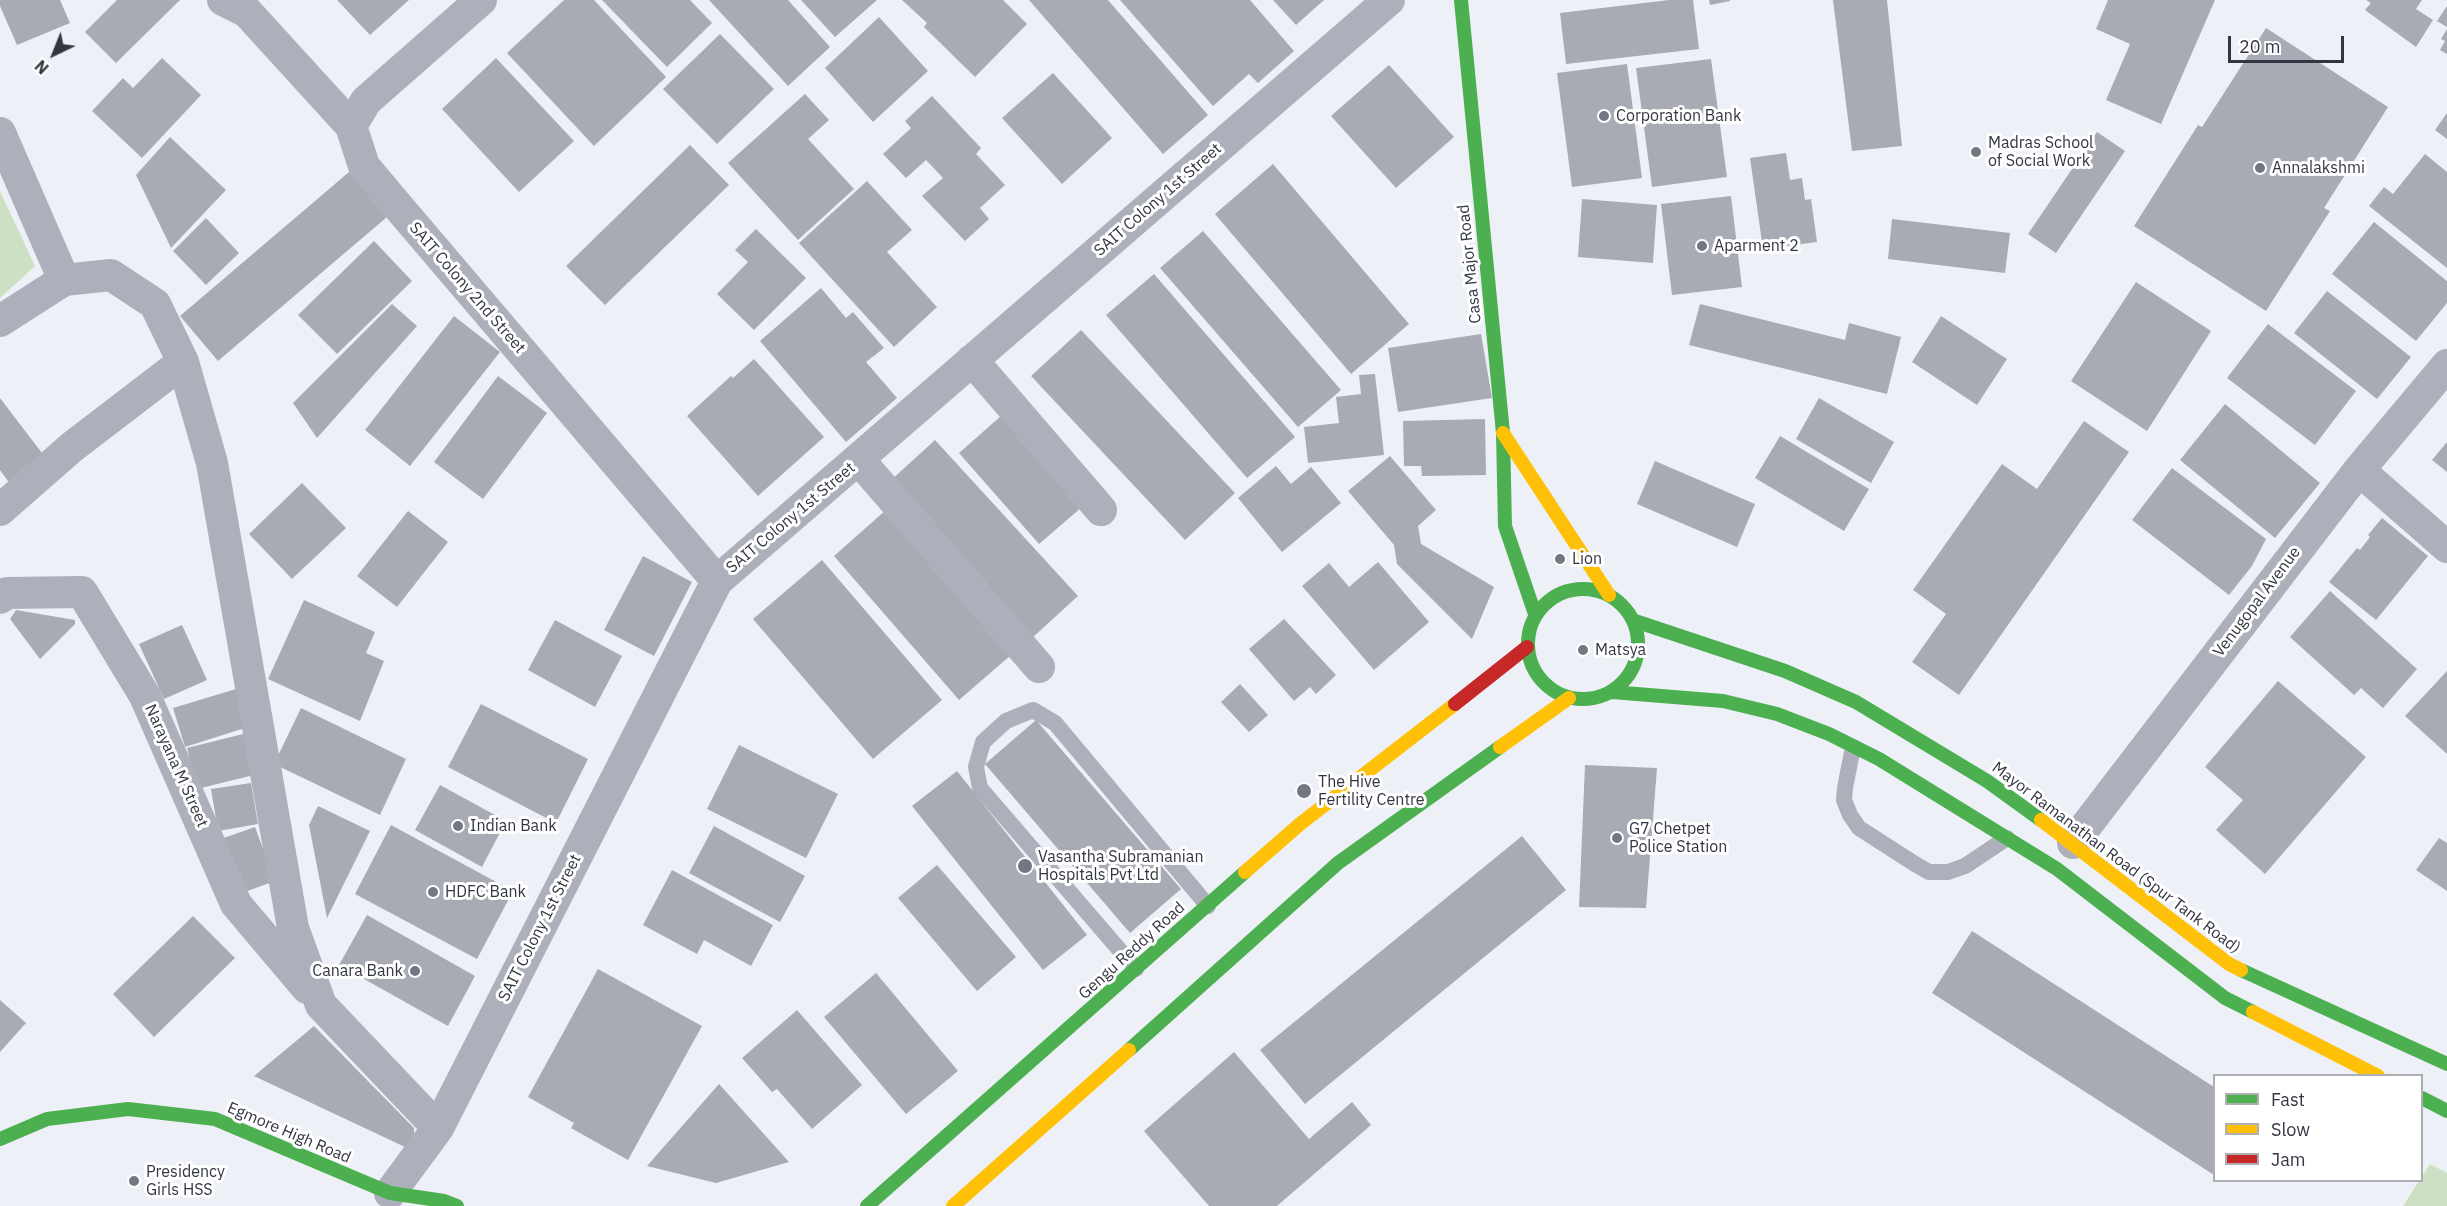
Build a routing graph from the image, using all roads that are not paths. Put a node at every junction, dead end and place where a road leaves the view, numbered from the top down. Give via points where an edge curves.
1 (223, 0) edge
2 (481, 0) edge
3 (1389, 0) edge
4 (1461, 0) edge
5 (351, 126) junction
6 (0, 134) edge
7 (64, 280) junction
8 (0, 321) edge
9 (972, 360) junction
10 (183, 362) junction
11 (2447, 365) edge
12 (1503, 433) junction
13 (859, 460) junction
14 (2359, 470) junction
15 (0, 510) edge
16 (1101, 510) dead end
17 (2447, 547) edge
18 (717, 581) junction
19 (1609, 595) junction
20 (0, 598) edge
21 (1535, 614) junction
22 (1635, 621) junction
23 (1527, 647) junction
24 (1039, 667) dead end
25 (1612, 692) junction
26 (1569, 698) junction
27 (1853, 747) junction
28 (2007, 838) junction
29 (2073, 843) junction
30 (1208, 906) junction
31 (1136, 969) junction
32 (321, 1005) junction
33 (2447, 1064) edge
34 (2374, 1074) edge
35 (2423, 1099) edge
36 (2447, 1111) edge
37 (438, 1128) junction
38 (0, 1139) edge
39 (390, 1193) junction
40 (450, 1204) edge
41 (867, 1206) edge
42 (953, 1206) edge

1 - 5 street via 247,12
2 - 5 street via 366,101
3 - 9 street, SAIT Colony 1st Street
4 - 12 main road, Casa Major Road
5 - 18 street, SAIT Colony 2nd Street via 364,166
6 - 7 street
7 - 8 street
7 - 10 street via 111,275 156,304
9 - 13 street, SAIT Colony 1st Street
9 - 16 street
10 - 15 street via 72,447
10 - 32 street via 212,463 293,927
11 - 14 street, Venugopal Avenue
12 - 19 main road
12 - 21 main road, Casa Major Road via 1504,526
13 - 18 street, SAIT Colony 1st Street
13 - 24 street
14 - 17 street
14 - 29 street, Venugopal Avenue
18 - 37 street, SAIT Colony 1st Street
19 - 21 main road via 1577,588 1553,597
19 - 22 main road
20 - 32 street, Narayana M Street via 7,593 82,592 145,696 236,904
21 - 23 main road
22 - 25 main road via 1639,647 1635,665
22 - 29 main road, Mayor Ramanathan Road (Spur Tank Road) via 1785,671 1856,702 1987,782
23 - 26 main road via 1539,679
23 - 30 main road, Gengu Reddy Road via 1300,824
25 - 26 main road via 1599,698
25 - 27 main road via 1724,701 1777,714
26 - 42 main road via 1338,863
27 - 28 main road
27 - 28 lane via 1844,800 1850,815 1858,828 1915,864 1929,872 1948,872 1965,866
28 - 34 main road via 2057,869 2225,998
29 - 33 main road, Mayor Ramanathan Road (Spur Tank Road) via 2229,964
30 - 31 main road, Gengu Reddy Road
30 - 31 lane via 1055,723 1033,710 1006,721 983,742 976,767 980,788
31 - 41 main road, Gengu Reddy Road
32 - 37 street
35 - 36 main road
37 - 39 street, SAIT Colony 1st Street
38 - 39 main road, Egmore High Road via 47,1119 128,1109 215,1119
39 - 40 main road, Egmore High Road

